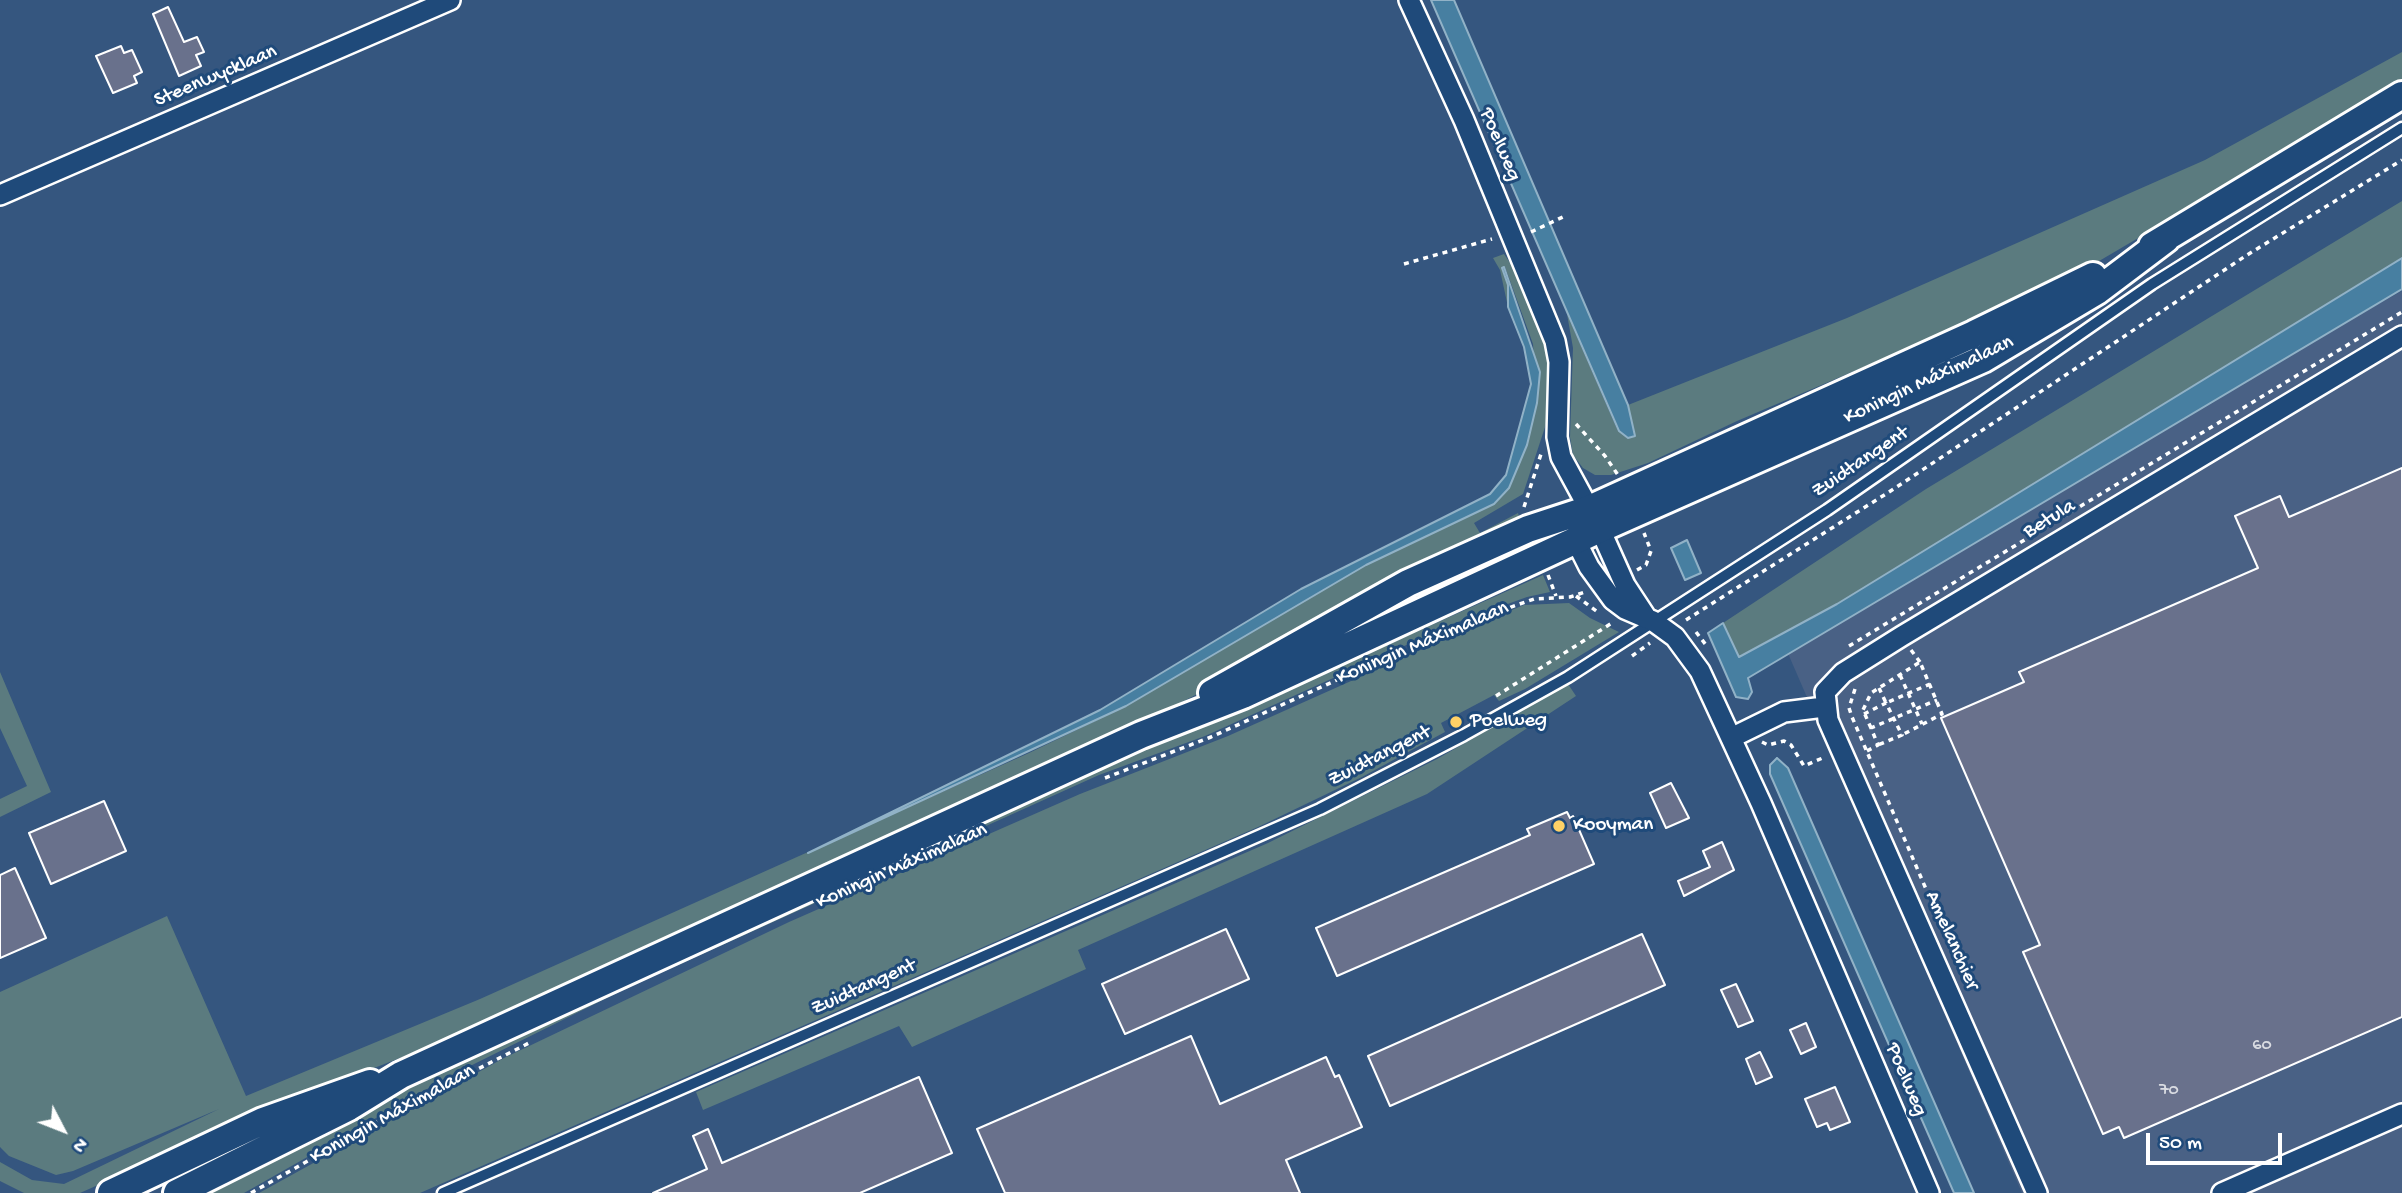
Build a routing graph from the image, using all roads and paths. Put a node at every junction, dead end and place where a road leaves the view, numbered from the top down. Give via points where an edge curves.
1 (450, 0) edge
2 (1409, 0) edge
3 (2402, 95) edge
4 (2402, 128) edge
5 (2402, 160) edge
6 (0, 195) edge
7 (1567, 215) dead end
8 (1520, 233) junction
9 (1404, 264) dead end
10 (2402, 336) edge
11 (1595, 519) junction
12 (1576, 541) junction
13 (1576, 596) dead end
14 (1650, 619) junction
15 (1617, 620) dead end
16 (1686, 620) dead end
17 (1651, 642) dead end
18 (1632, 656) dead end
19 (1900, 675) junction
20 (1930, 684) junction
21 (1878, 687) junction
22 (1908, 694) junction
23 (1496, 696) dead end
24 (1937, 700) junction
25 (1886, 704) junction
26 (1824, 707) junction
27 (1915, 709) junction
28 (1864, 714) junction
29 (1893, 718) junction
30 (1923, 724) junction
31 (1871, 728) junction
32 (1141, 735) junction
33 (1737, 735) junction
34 (1902, 735) junction
35 (1878, 745) junction
36 (1843, 750) junction
37 (1867, 751) junction
38 (1099, 780) dead end
39 (1970, 991) dead end
40 (538, 1038) dead end
41 (401, 1074) junction
42 (2402, 1114) edge
43 (111, 1193) edge
44 (177, 1193) edge
45 (251, 1193) edge
46 (443, 1193) edge
47 (1929, 1193) edge
48 (2037, 1193) edge
49 (2222, 1193) edge

1 - 6 street, Steenwycklaan
2 - 8 street, Poelweg
3 - 11 main road, Koningin Máximalaan via 2166,239 2097,291 1983,359
4 - 14 lane, Zuidtangent via 2152,284 1827,510
5 - 16 path via 2247,255 1757,578
7 - 8 path
8 - 9 path
8 - 11 street, Poelweg via 1559,362 1557,437 1561,457
10 - 26 street, Betula via 1843,673 1825,692
11 - 12 main road, Koningin Máximalaan
11 - 14 street, Poelweg via 1625,585
11 - 32 main road, Koningin Máximalaan via 1528,529 1408,583
12 - 14 street, Poelweg via 1613,600
12 - 32 main road, Koningin Máximalaan via 1243,695
13 - 38 path, Koningin Máximalaan via 1534,599 1454,627 1211,737
14 - 33 street, Poelweg via 1690,654
14 - 46 lane, Zuidtangent via 1568,677 1320,808
15 - 23 path
17 - 18 path
19 - 20 path via 1920,662
19 - 21 path
19 - 22 path
20 - 22 path
20 - 24 path
21 - 25 path
21 - 28 path via 1863,705
22 - 25 path
22 - 27 path
24 - 27 path
24 - 30 path via 1942,714
25 - 28 path
25 - 29 path
26 - 33 street via 1784,712
26 - 36 street, Amelanchier
27 - 29 path
27 - 30 path
28 - 31 path
29 - 31 path
29 - 34 path
30 - 34 path
31 - 35 path
32 - 41 main road, Koningin Máximalaan
33 - 36 path via 1768,745 1777,741 1791,745 1804,766
33 - 47 street, Poelweg
34 - 35 path
35 - 37 path
36 - 37 path via 1863,741
36 - 48 street, Amelanchier
37 - 39 path
40 - 45 path, Koningin Máximalaan via 418,1098
41 - 43 main road, Koningin Máximalaan via 263,1121
41 - 44 main road, Koningin Máximalaan via 338,1113
42 - 49 street

